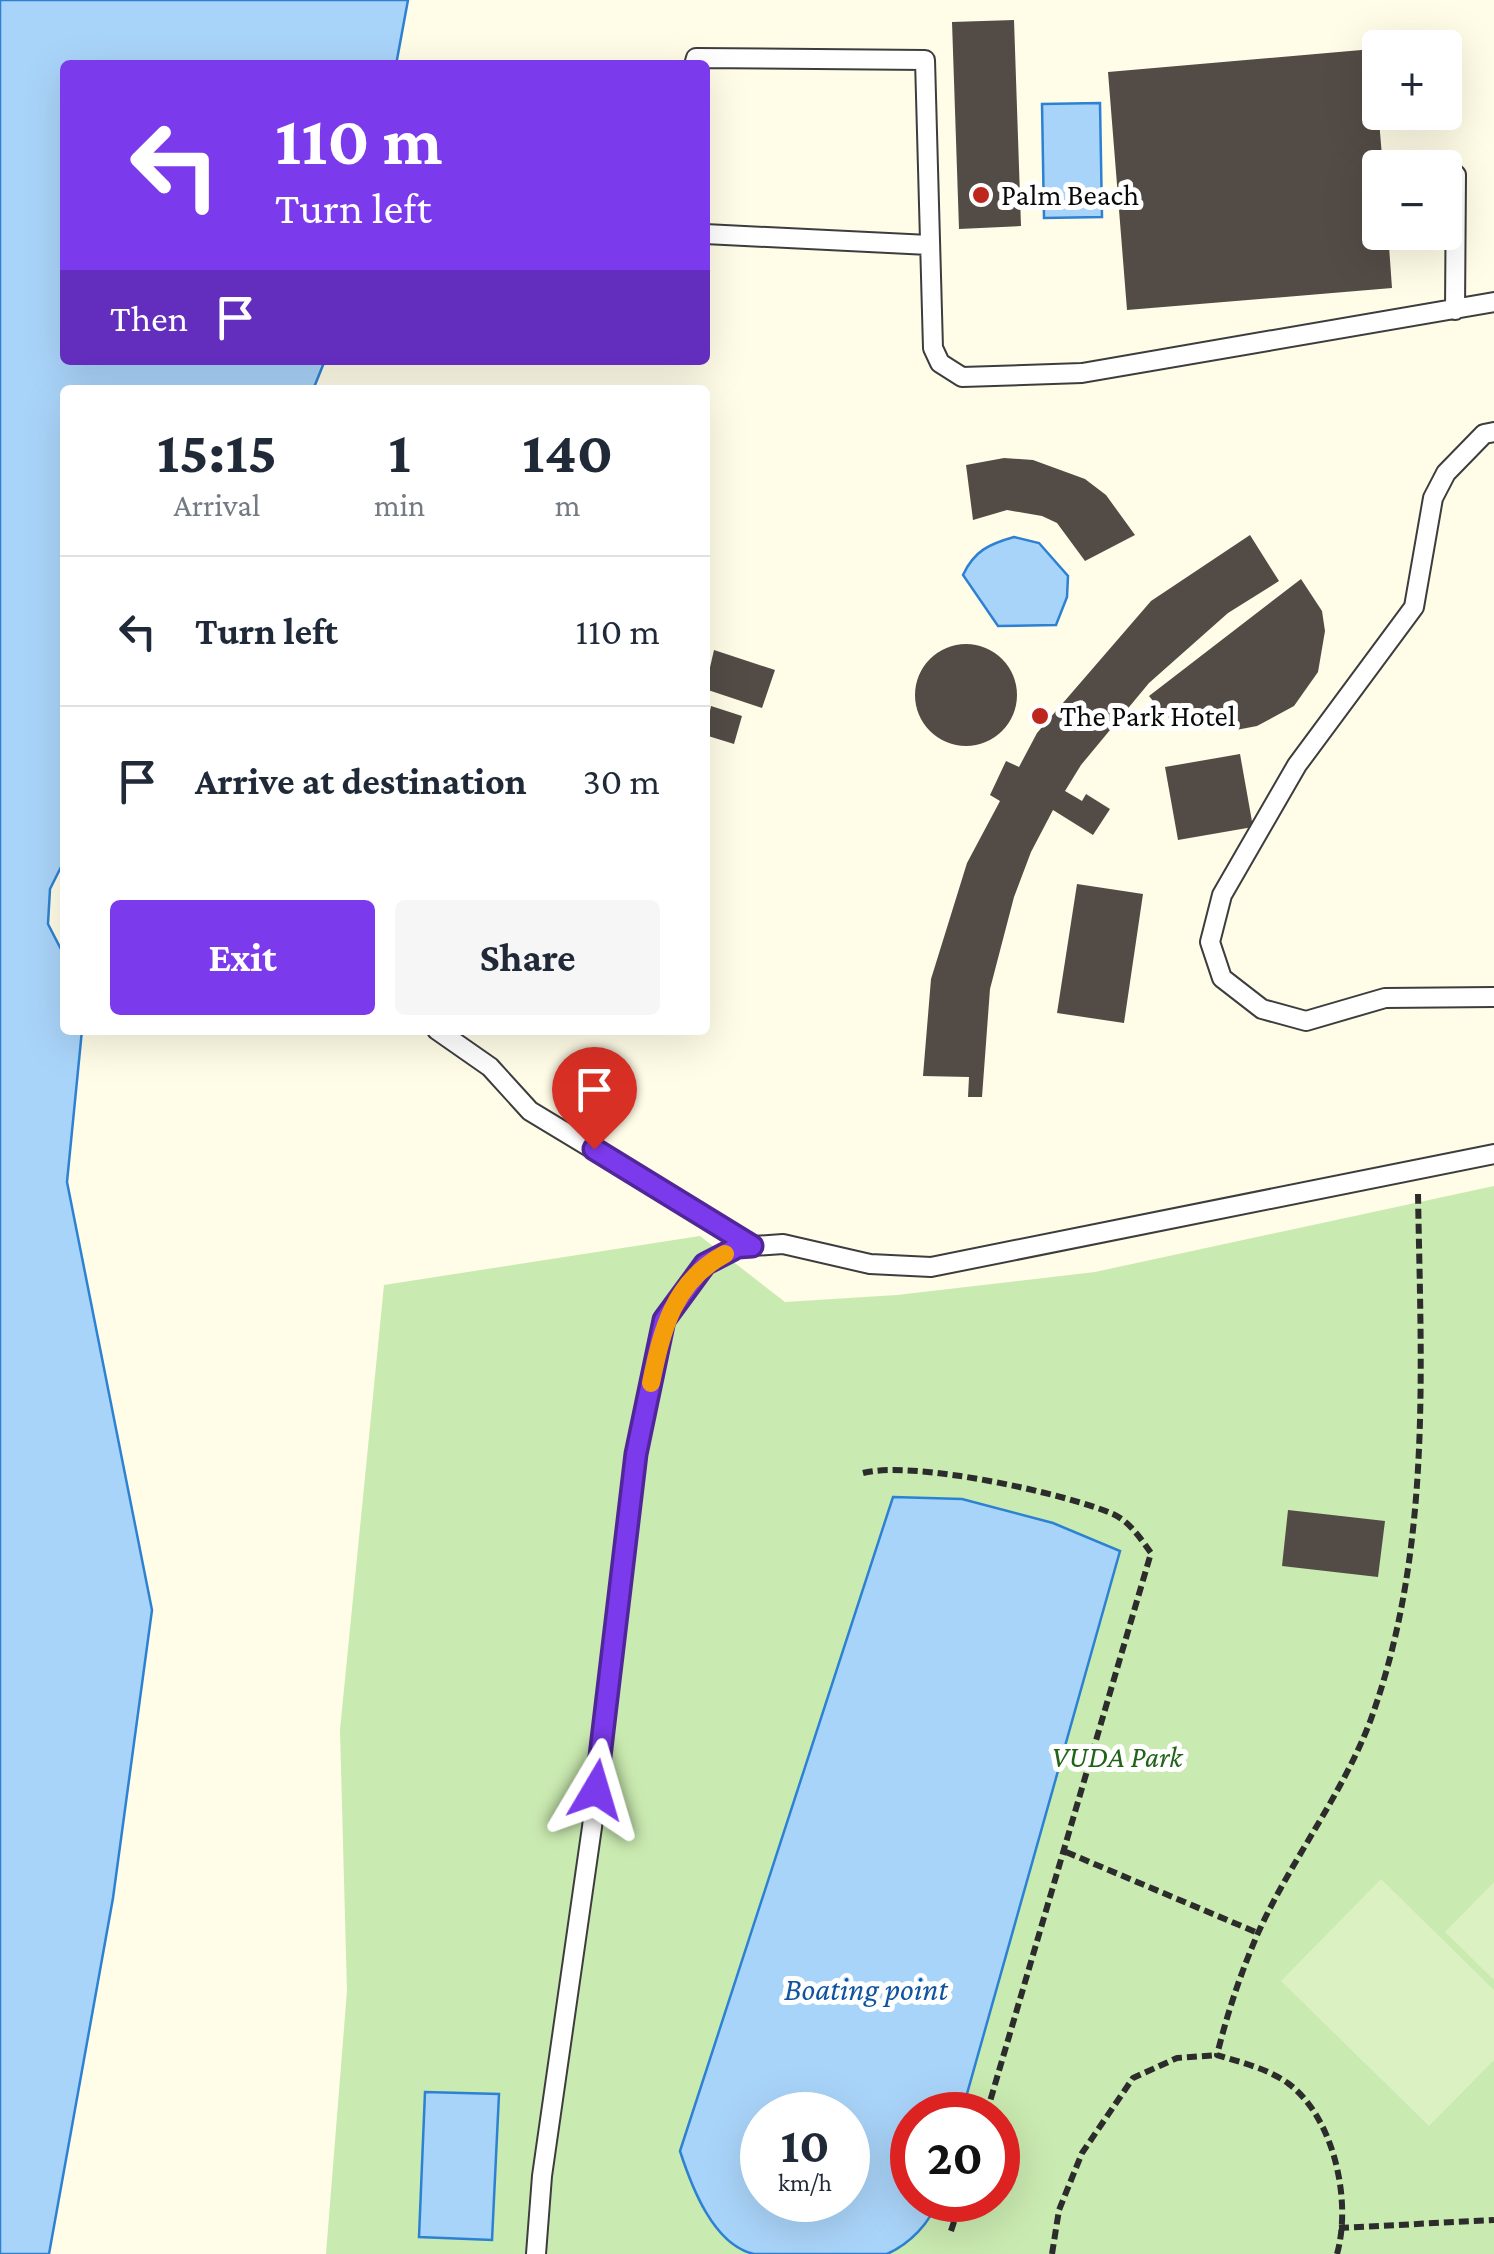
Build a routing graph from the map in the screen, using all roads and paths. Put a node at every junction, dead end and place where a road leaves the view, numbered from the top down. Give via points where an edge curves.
1 (695, 60) edge
2 (710, 234) edge
3 (930, 245) junction
4 (1455, 250) edge
5 (1494, 302) edge
6 (1455, 310) junction
7 (1494, 432) edge
8 (1494, 997) edge
9 (444, 1035) edge
10 (1494, 1154) edge
11 (1418, 1168) junction
12 (752, 1246) junction
13 (863, 1473) dead end
14 (1066, 1852) junction
15 (1258, 1933) junction
16 (1217, 2055) junction
17 (993, 2092) edge
18 (1494, 2220) edge
19 (954, 2222) edge
20 (1340, 2228) junction
21 (951, 2231) dead end
22 (536, 2254) edge
23 (1052, 2254) edge
24 (1337, 2254) edge

1 - 3 lane via 925,60
2 - 3 lane
3 - 6 lane via 932,348 940,363 962,376 1082,373
4 - 6 lane
5 - 6 lane
7 - 8 lane via 1446,473 1434,498 1414,607 1297,765 1222,895 1210,942 1222,978 1262,1009 1306,1021 1385,998
9 - 12 lane via 490,1067 530,1111
10 - 11 lane
11 - 12 lane via 931,1266 870,1264 783,1244
11 - 15 path via 1421,1463 1404,1596 1370,1720
12 - 22 lane via 705,1264 664,1320 636,1454
13 - 14 path via 931,1470 1072,1502 1117,1515 1150,1553
14 - 15 path
14 - 17 path
15 - 16 path
16 - 20 path via 1290,2084 1327,2134 1339,2166
16 - 23 path via 1178,2058 1133,2078 1082,2153 1059,2210
18 - 20 path
19 - 21 path
20 - 24 path

